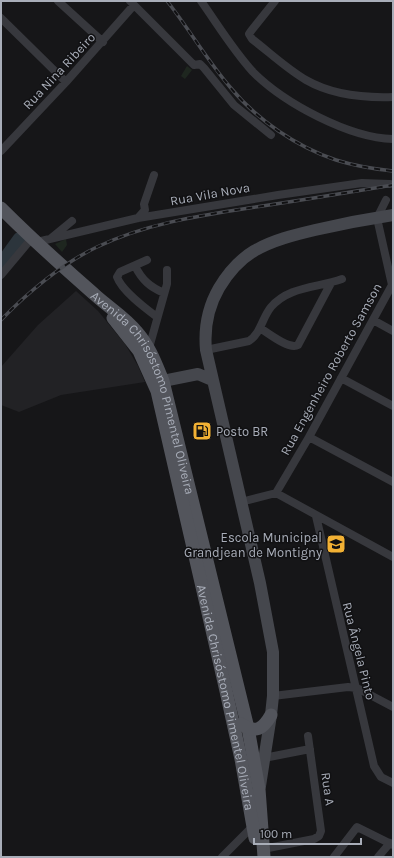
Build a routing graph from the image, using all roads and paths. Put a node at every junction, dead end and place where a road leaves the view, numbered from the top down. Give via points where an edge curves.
1 (58, 1) edge
2 (201, 1) edge
3 (275, 1) edge
4 (132, 3) edge
5 (1, 18) edge
6 (103, 42) junction
7 (66, 82) junction
8 (393, 97) edge
9 (271, 134) dead end
10 (393, 139) edge
11 (1, 151) edge
12 (154, 175) dead end
13 (390, 184) dead end
14 (386, 200) dead end
15 (1, 208) edge
16 (393, 215) edge
17 (138, 218) junction
18 (377, 218) junction
19 (72, 221) dead end
20 (33, 239) junction
21 (50, 239) junction
22 (147, 260) dead end
23 (135, 266) junction
24 (167, 270) dead end
25 (1, 275) edge
26 (342, 279) dead end
27 (331, 283) junction
28 (392, 285) edge
29 (164, 293) junction
30 (96, 296) junction
31 (158, 317) junction
32 (373, 320) junction
33 (260, 328) junction
34 (393, 331) edge
35 (149, 348) junction
36 (207, 355) junction
37 (198, 374) junction
38 (341, 378) junction
39 (212, 380) junction
40 (160, 386) junction
41 (393, 406) edge
42 (309, 436) junction
43 (393, 482) edge
44 (276, 493) junction
45 (242, 502) junction
46 (316, 516) junction
47 (393, 557) edge
48 (356, 688) junction
49 (273, 696) junction
50 (228, 698) junction
51 (393, 707) edge
52 (271, 715) junction
53 (248, 728) junction
54 (308, 736) dead end
55 (310, 749) junction
56 (264, 758) junction
57 (393, 784) edge
58 (259, 789) junction
59 (253, 826) junction
60 (391, 844) edge
61 (262, 854) edge
62 (222, 857) edge
63 (334, 857) edge
64 (378, 857) edge

1 - 6 street
2 - 10 street via 227,41 254,73 288,100 337,126
3 - 8 street via 249,34 252,39 306,80 319,86 352,95
4 - 6 street, Rua Nina Ribeiro
4 - 9 street via 194,65 200,64 234,105
5 - 7 street
6 - 7 street, Rua Nina Ribeiro
7 - 11 street, Rua Nina Ribeiro
12 - 17 street via 144,204 145,210
13 - 17 street, Rua Vila Nova via 362,183
14 - 18 street
15 - 20 main road
16 - 18 main road
17 - 21 street, Rua Vila Nova
18 - 28 street, Rua Engenheiro Roberto Samson
18 - 36 main road via 290,236 270,243 243,258 224,280 211,306 206,332
19 - 21 street
20 - 21 street, Rua Vila Nova
20 - 25 street
20 - 30 main road
22 - 23 street
23 - 29 street via 146,283
23 - 31 street via 120,272 117,277 120,284
24 - 29 street
26 - 27 street
27 - 33 street via 284,295 270,308
27 - 33 street via 295,346 288,345
28 - 32 street, Rua Engenheiro Roberto Samson
29 - 31 street
30 - 35 main road, Avenida Chrisóstomo Pimentel Oliveira via 130,324
30 - 40 main road, Avenida Chrisóstomo Pimentel Oliveira via 139,351
31 - 35 street
32 - 34 street
32 - 38 street, Rua Engenheiro Roberto Samson
33 - 36 street via 255,337
35 - 40 main road, Avenida Chrisóstomo Pimentel Oliveira
36 - 37 main road via 206,365
36 - 39 main road
37 - 39 main road
37 - 40 main road
38 - 41 street
38 - 42 street, Rua Engenheiro Roberto Samson
39 - 45 main road
40 - 50 main road, Avenida Chrisóstomo Pimentel Oliveira
40 - 53 main road, Avenida Chrisóstomo Pimentel Oliveira
42 - 43 street
42 - 44 street, Rua Engenheiro Roberto Samson
44 - 45 street
44 - 46 street
45 - 49 main road via 270,632 273,652
46 - 47 street
46 - 48 street, Rua Ângela Pinto
48 - 49 street
48 - 51 street
48 - 57 street, Rua Ângela Pinto via 374,766 381,777
49 - 52 main road
50 - 53 main road via 238,721
50 - 59 main road, Avenida Chrisóstomo Pimentel Oliveira
52 - 53 main road via 264,727
52 - 56 main road
53 - 58 main road, Avenida Chrisóstomo Pimentel Oliveira
54 - 55 street, Rua A
55 - 56 street
55 - 61 street, Rua A via 321,831 319,836
56 - 58 main road
58 - 61 main road, Avenida Chrisóstomo Pimentel Oliveira
59 - 61 main road, Avenida Chrisóstomo Pimentel Oliveira
59 - 62 street
60 - 63 street via 359,827
60 - 64 street

